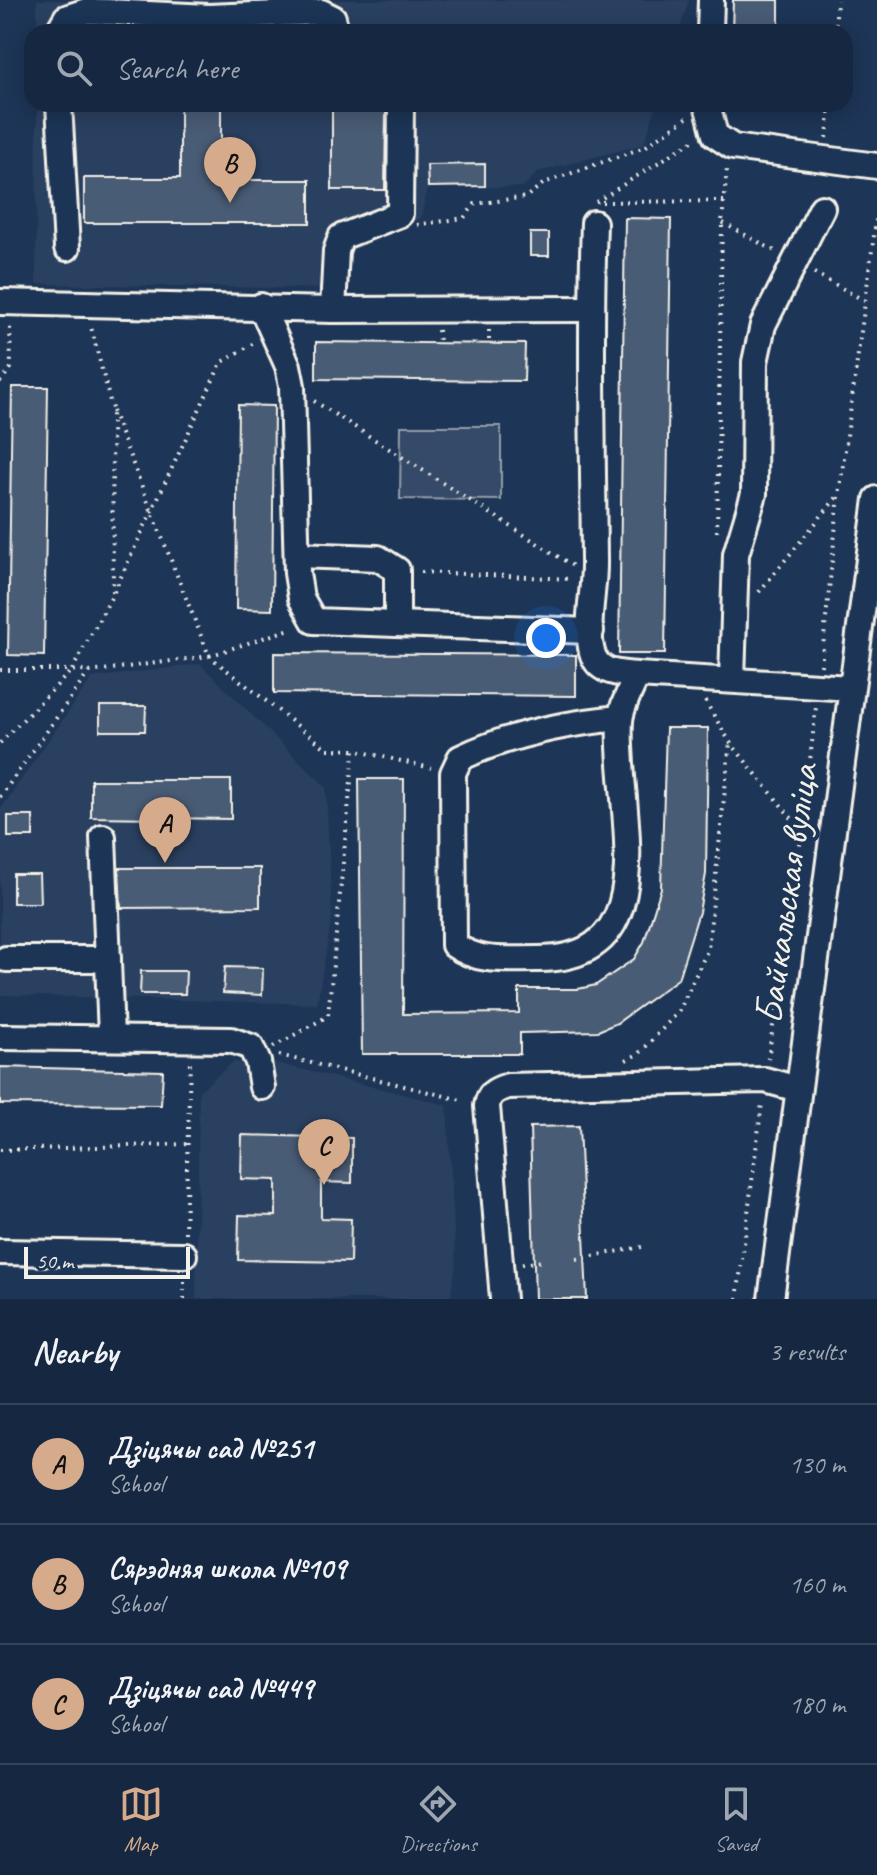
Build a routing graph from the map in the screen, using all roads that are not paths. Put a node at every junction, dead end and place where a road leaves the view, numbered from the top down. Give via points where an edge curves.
1 (711, 0) edge
2 (63, 24) edge
3 (333, 24) edge
4 (710, 24) edge
5 (59, 112) edge
6 (401, 112) edge
7 (710, 112) edge
8 (877, 166) edge
9 (822, 208) dead end
10 (594, 213) road end
11 (67, 248) dead end
12 (5, 302) edge
13 (261, 306) junction
14 (591, 309) junction
15 (333, 310) junction
16 (877, 499) edge
17 (297, 555) junction
18 (397, 624) junction
19 (591, 631) junction
20 (637, 675) junction
21 (732, 680) junction
22 (851, 688) junction
23 (620, 718) junction
24 (103, 837) dead end
25 (6, 959) dead end
26 (108, 959) junction
27 (0, 1037) edge
28 (111, 1037) junction
29 (262, 1087) dead end
30 (798, 1089) junction
31 (0, 1252) edge
32 (184, 1255) road end
33 (503, 1299) edge
34 (771, 1299) edge

1 - 4 street
2 - 3 street via 87,11 209,17 321,12
5 - 11 street
6 - 15 street via 400,214 341,237
7 - 8 street via 721,137
9 - 21 street via 763,325 755,362 754,494 736,554
10 - 14 street
12 - 13 street
13 - 15 street
13 - 17 street via 292,386
14 - 15 street
14 - 19 street
16 - 22 street, Байкальская вуліца
17 - 18 street via 301,598 314,621
17 - 18 street via 378,558 397,570
18 - 19 street
19 - 20 street via 598,664 608,672
20 - 21 street
20 - 23 street
21 - 22 street
22 - 30 street, Байкальская вуліца
23 - 23 street via 586,721 483,747 460,758 453,773 454,945 472,958 550,959 593,946 617,921 629,884
24 - 26 street
25 - 26 street
26 - 28 street
27 - 28 street
28 - 29 street via 231,1040 251,1047
30 - 33 street via 765,1080 508,1086 489,1096
30 - 34 street, Байкальская вуліца
31 - 32 street

